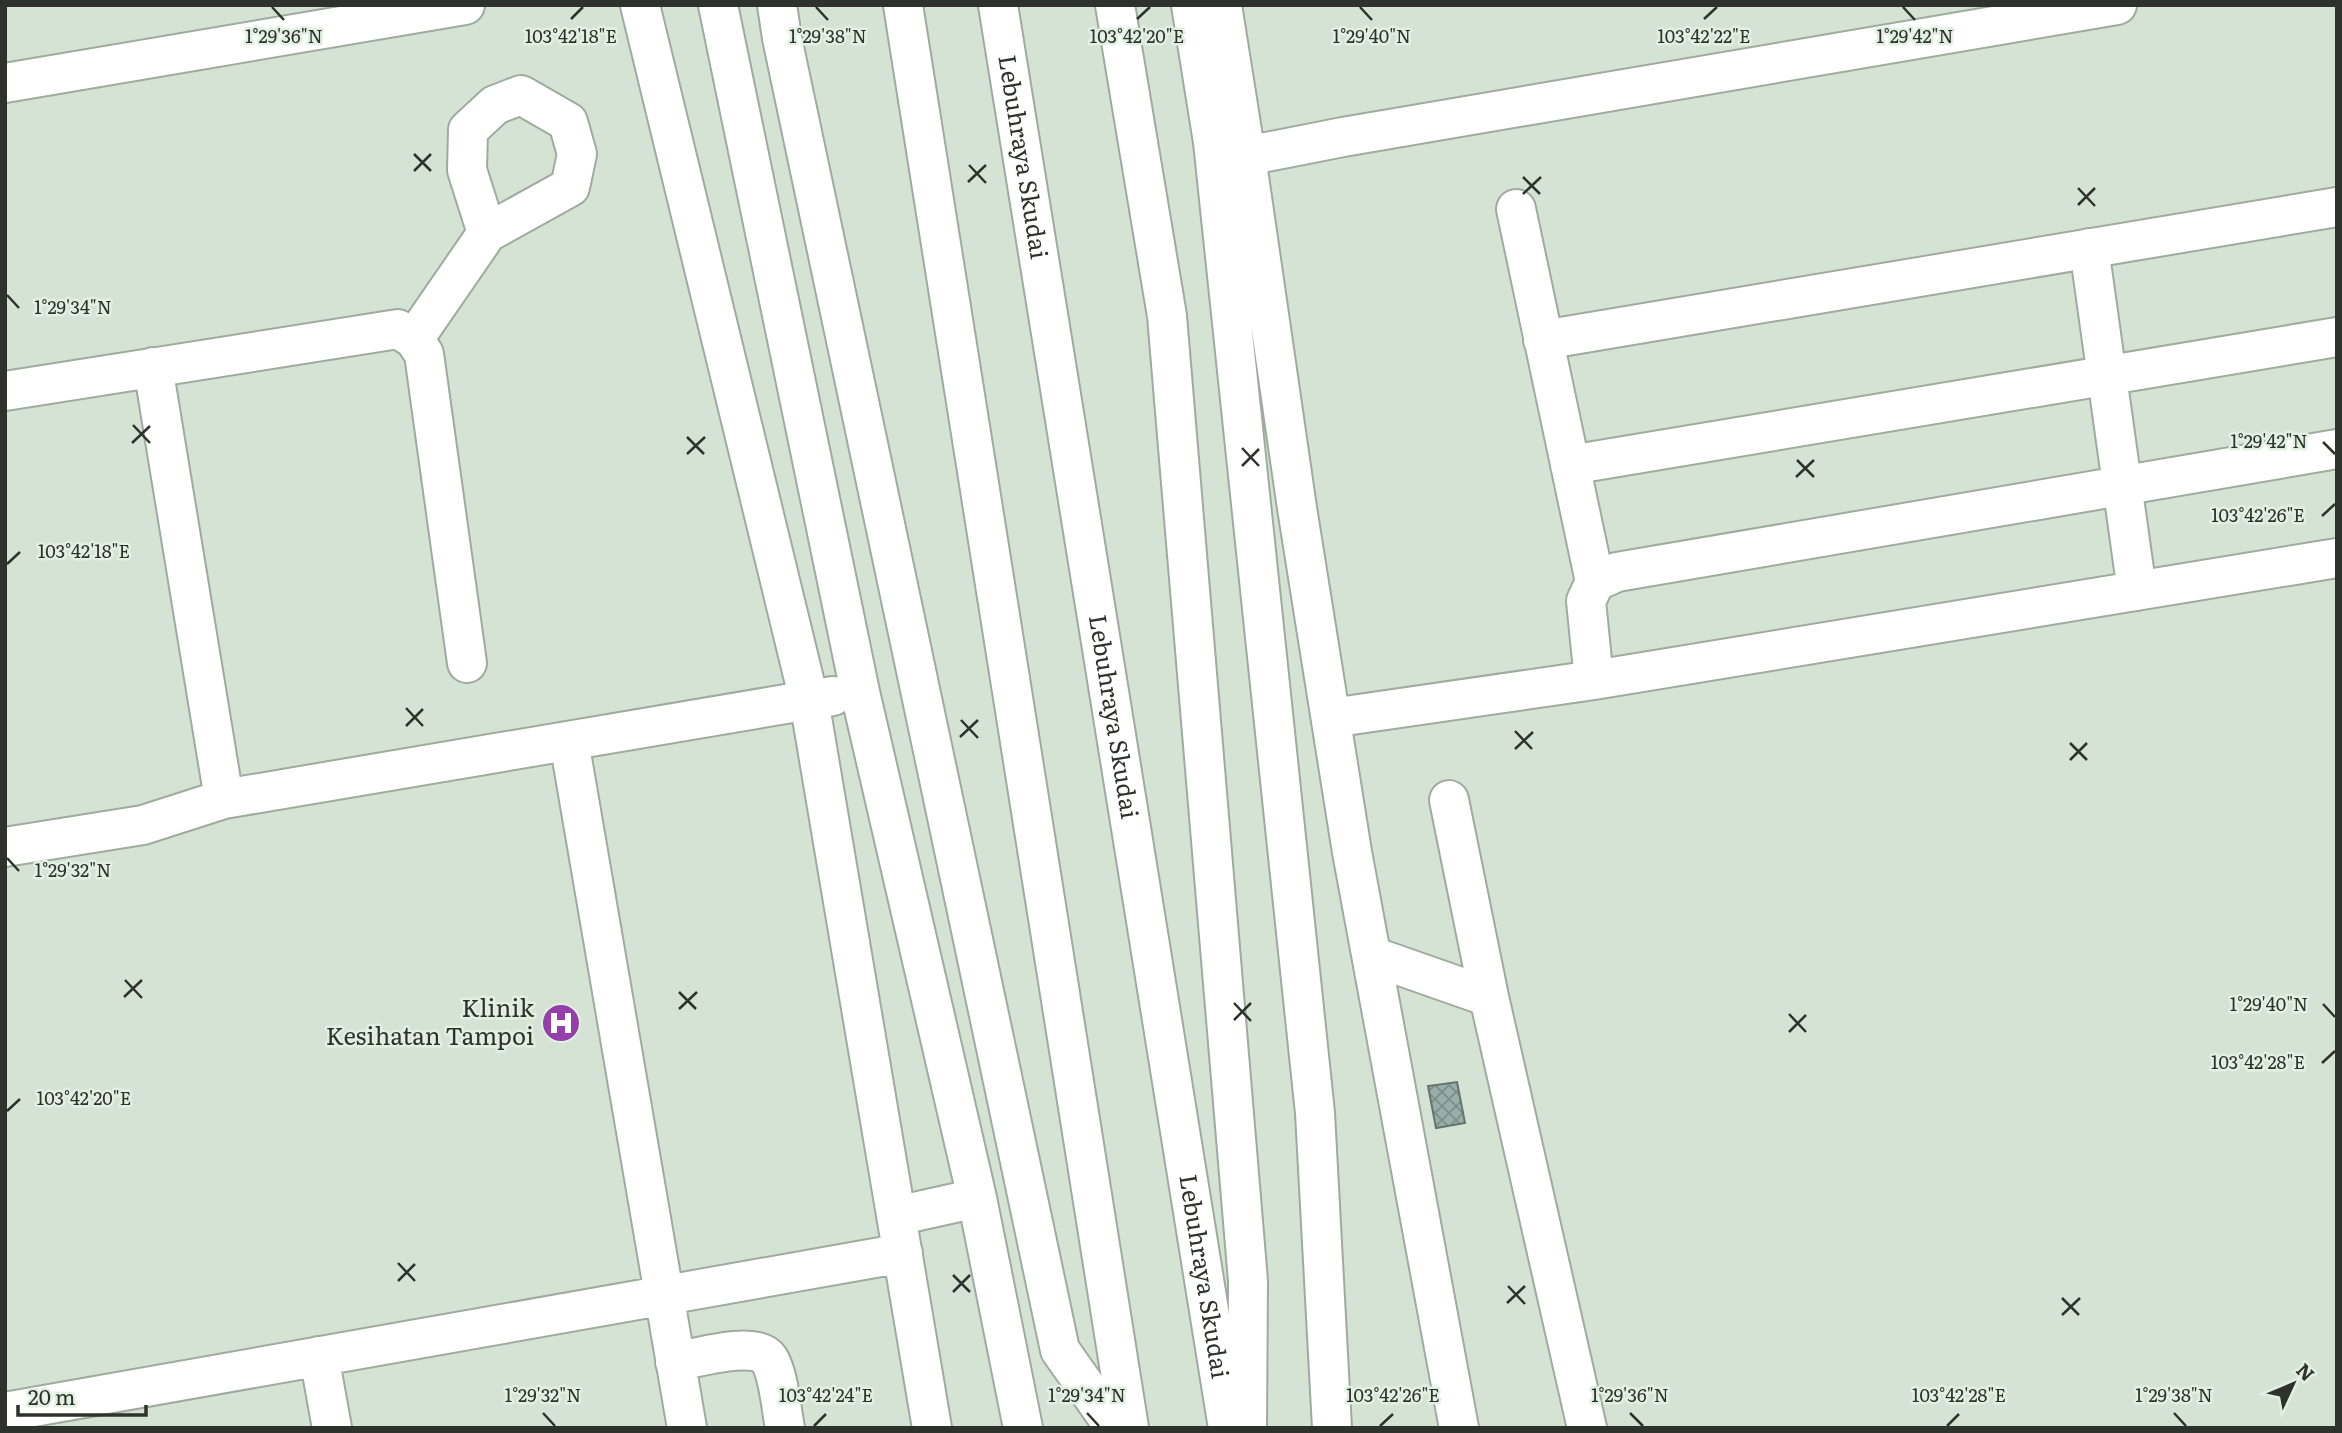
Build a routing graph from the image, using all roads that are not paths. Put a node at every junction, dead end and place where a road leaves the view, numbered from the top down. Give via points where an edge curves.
1 (465, 5) edge
2 (640, 5) edge
3 (718, 5) edge
4 (777, 5) edge
5 (903, 5) edge
6 (998, 5) edge
7 (1115, 5) edge
8 (1191, 5) edge
9 (1222, 5) edge
10 (2117, 5) edge
11 (5, 83) edge
12 (1246, 156) junction
13 (2337, 207) edge
14 (1516, 209) dead end
15 (487, 233) dead end
16 (2089, 248) junction
17 (2337, 337) edge
18 (414, 339) junction
19 (1543, 340) junction
20 (153, 367) junction
21 (2107, 375) junction
22 (5, 391) edge
23 (2337, 449) edge
24 (1570, 464) junction
25 (2122, 486) junction
26 (2337, 558) edge
27 (1595, 582) junction
28 (2137, 591) junction
29 (467, 663) dead end
30 (1594, 680) junction
31 (860, 692) junction
32 (809, 700) junction
33 (1331, 718) junction
34 (569, 741) junction
35 (225, 799) junction
36 (1449, 800) dead end
37 (5, 847) edge
38 (1372, 956) junction
39 (1489, 997) junction
40 (977, 1198) junction
41 (896, 1216) junction
42 (903, 1253) junction
43 (664, 1295) junction
44 (319, 1356) junction
45 (675, 1362) junction
46 (5, 1412) edge
47 (51, 1416) edge
48 (332, 1428) edge
49 (687, 1428) edge
50 (785, 1428) edge
51 (932, 1428) edge
52 (1023, 1428) edge
53 (1115, 1428) edge
54 (1129, 1428) edge
55 (1228, 1428) edge
56 (1247, 1428) edge
57 (1332, 1428) edge
58 (1460, 1428) edge
59 (1587, 1428) edge

1 - 11 main road
2 - 32 main road
3 - 31 main road
4 - 53 main road via 1059,1350
5 - 54 main road
6 - 55 main road, Lebuhraya Skudai
7 - 56 main road via 1167,316 1248,1281
8 - 57 main road via 1213,142 1315,1113
9 - 12 main road
10 - 12 main road
12 - 33 main road
13 - 16 main road
14 - 19 main road
15 - 18 main road
16 - 19 main road
16 - 21 main road
17 - 21 main road
18 - 20 main road via 398,330
18 - 29 main road via 424,354
19 - 24 main road
20 - 22 main road
20 - 35 main road
21 - 24 main road
21 - 25 main road
23 - 25 main road
24 - 27 main road
25 - 27 main road via 1617,572
25 - 28 main road
26 - 28 main road
27 - 30 main road via 1586,601
28 - 30 main road
30 - 33 main road
31 - 32 main road
31 - 40 main road
32 - 34 main road
32 - 41 main road
33 - 38 main road
34 - 35 main road
34 - 43 main road
35 - 37 main road via 143,825
36 - 39 main road
38 - 39 main road
38 - 58 main road
39 - 59 main road
40 - 41 main road
40 - 52 main road
41 - 42 main road
42 - 43 main road
42 - 51 main road
43 - 44 main road
43 - 45 main road
44 - 47 main road
44 - 48 main road
45 - 49 main road
45 - 50 main road via 747,1349 765,1354 775,1373
46 - 47 main road

